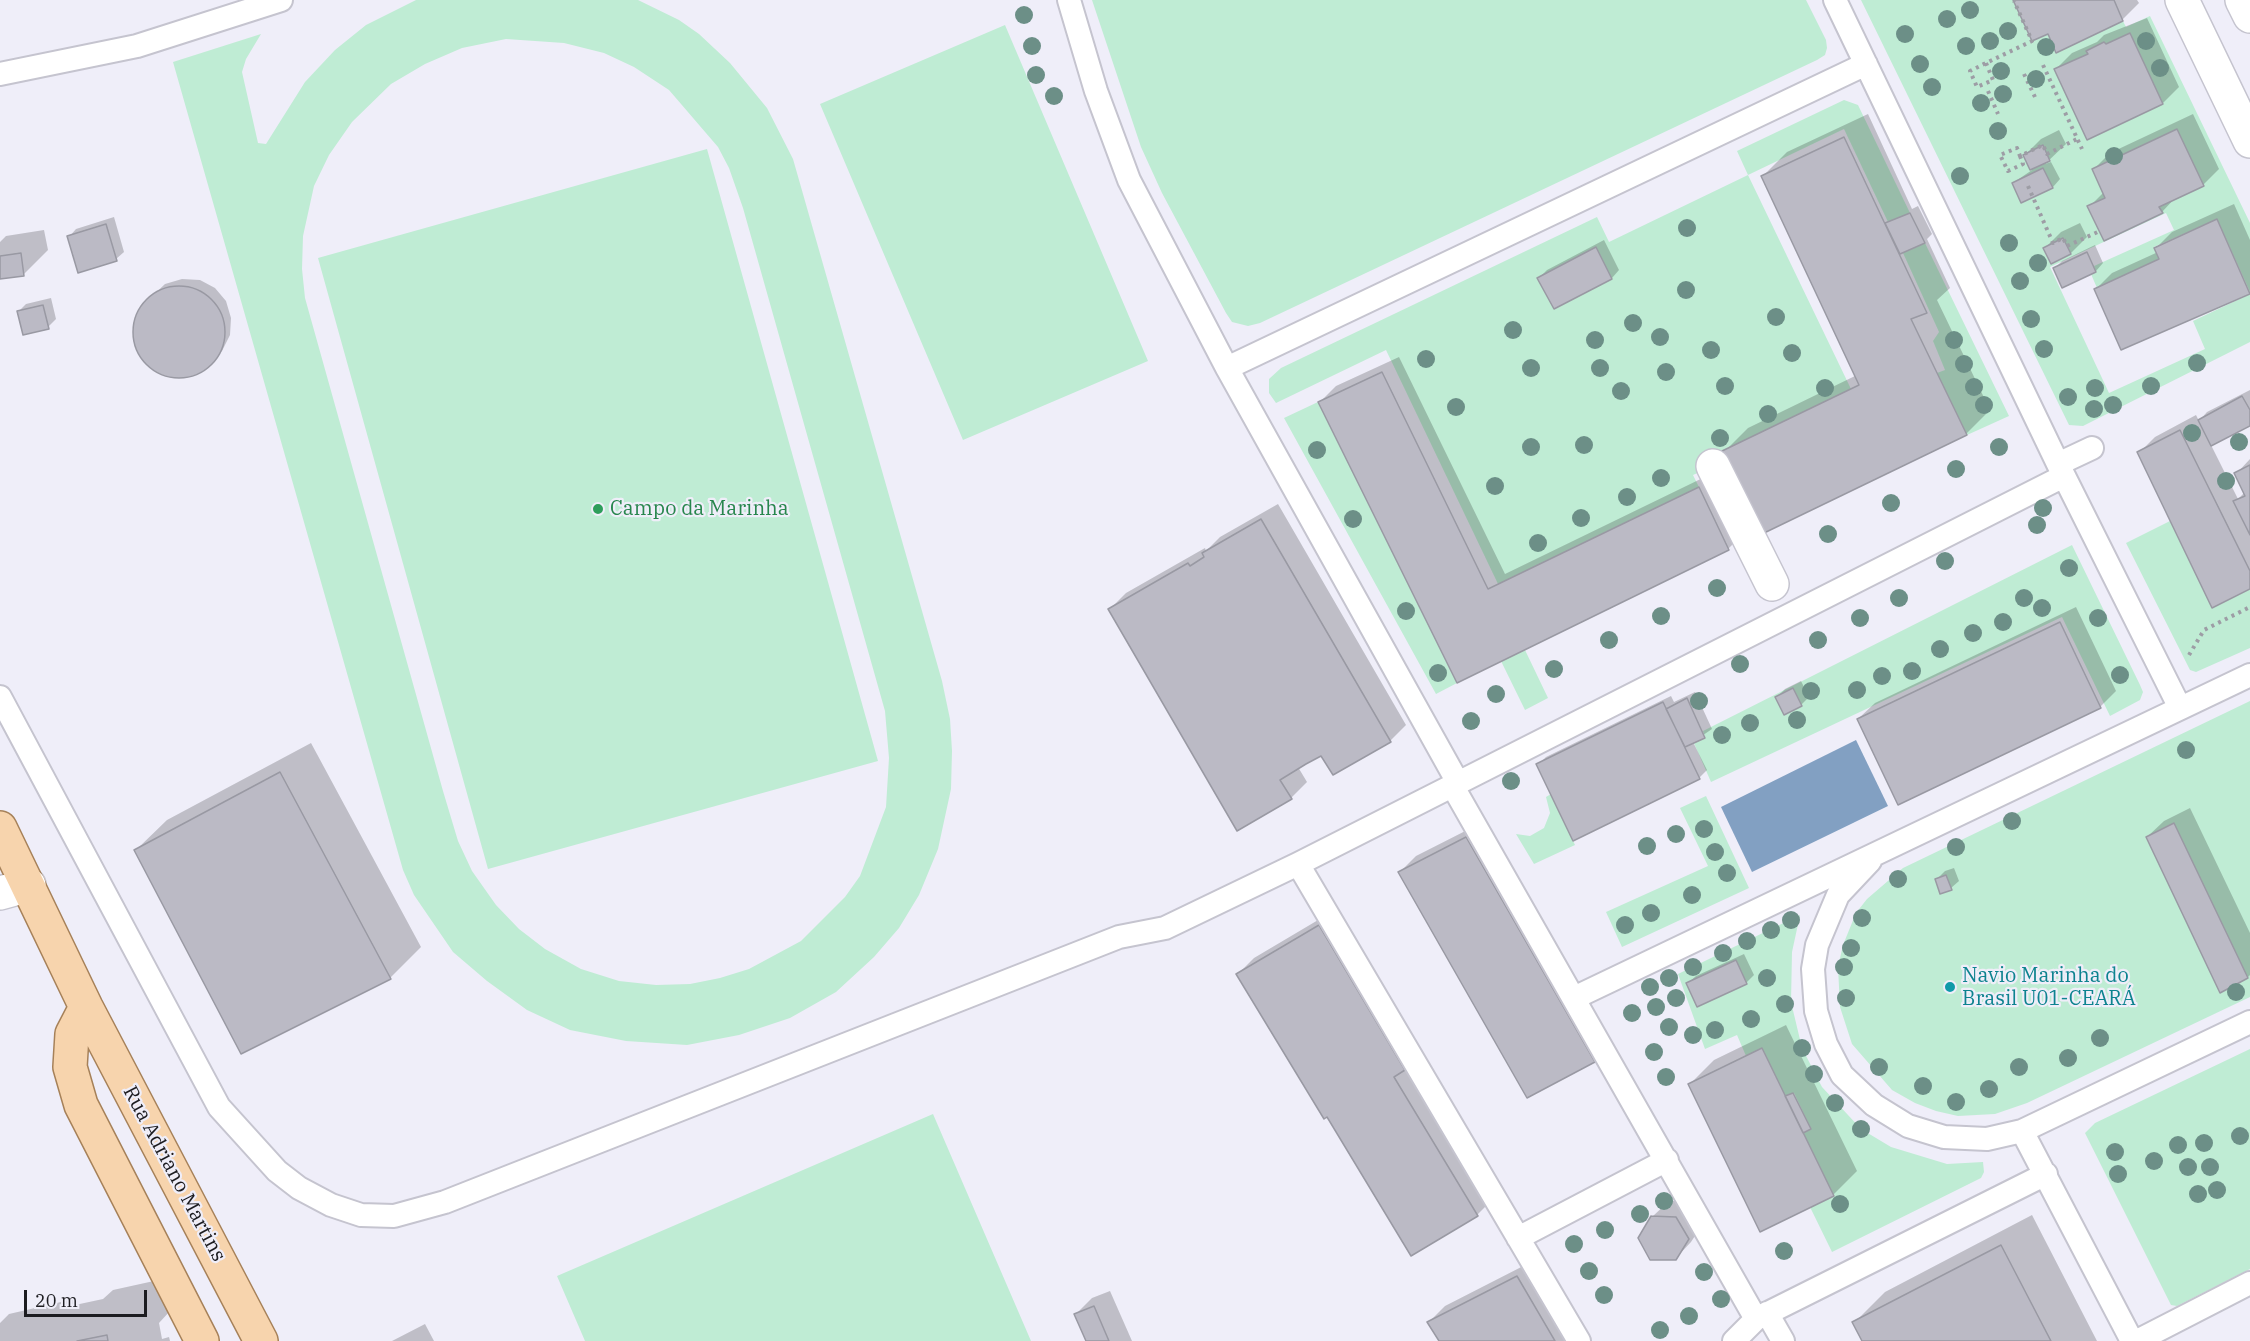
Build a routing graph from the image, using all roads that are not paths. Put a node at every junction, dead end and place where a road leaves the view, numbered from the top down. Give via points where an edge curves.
1 (281, 0) edge
2 (1069, 0) edge
3 (1835, 0) edge
4 (2182, 0) edge
5 (2242, 0) edge
6 (2250, 16) edge
7 (1866, 64) junction
8 (0, 75) edge
9 (2250, 141) edge
10 (1227, 368) junction
11 (2092, 448) dead end
12 (1713, 466) dead end
13 (2061, 470) junction
14 (1772, 584) joint
15 (1788, 615) junction
16 (2250, 675) edge
17 (0, 698) edge
18 (2180, 708) junction
19 (1455, 783) junction
20 (0, 828) edge
21 (1901, 840) junction
22 (1298, 864) junction
23 (15, 889) edge
24 (1574, 998) junction
25 (86, 1007) junction
26 (2250, 1022) edge
27 (2022, 1131) junction
28 (1667, 1160) junction
29 (2046, 1174) junction
30 (1518, 1238) junction
31 (2250, 1283) edge
32 (1761, 1316) junction
33 (202, 1341) edge
34 (261, 1341) edge
35 (1579, 1341) edge
36 (1734, 1341) edge
37 (1783, 1341) edge
38 (2134, 1341) edge

1 - 8 lane via 137,46
2 - 10 lane via 1096,91 1129,180
3 - 7 lane
4 - 9 street
5 - 6 street
7 - 10 lane
7 - 13 lane
10 - 19 lane
11 - 13 lane
12 - 14 street
13 - 15 lane
13 - 18 lane
14 - 15 lane
15 - 19 lane
16 - 18 lane
17 - 22 lane via 219,1107 277,1172 331,1205 361,1215 394,1216 445,1202 1119,937 1165,928
18 - 21 lane
19 - 22 lane
19 - 24 lane
20 - 23 main road, Rua Adriano Martins
21 - 24 lane
21 - 27 lane via 1867,864 1838,895 1817,945 1813,969 1816,1011 1826,1044 1842,1075 1874,1105 1908,1126 1944,1137 1987,1139
22 - 30 lane
23 - 25 main road, Rua Adriano Martins
24 - 28 lane
25 - 33 main road via 72,1034 70,1067 81,1105
25 - 34 main road, Rua Adriano Martins
26 - 27 lane
27 - 29 lane
28 - 30 lane
28 - 32 lane
29 - 32 lane
29 - 38 lane
30 - 35 lane
31 - 38 lane
32 - 36 lane
32 - 37 lane

